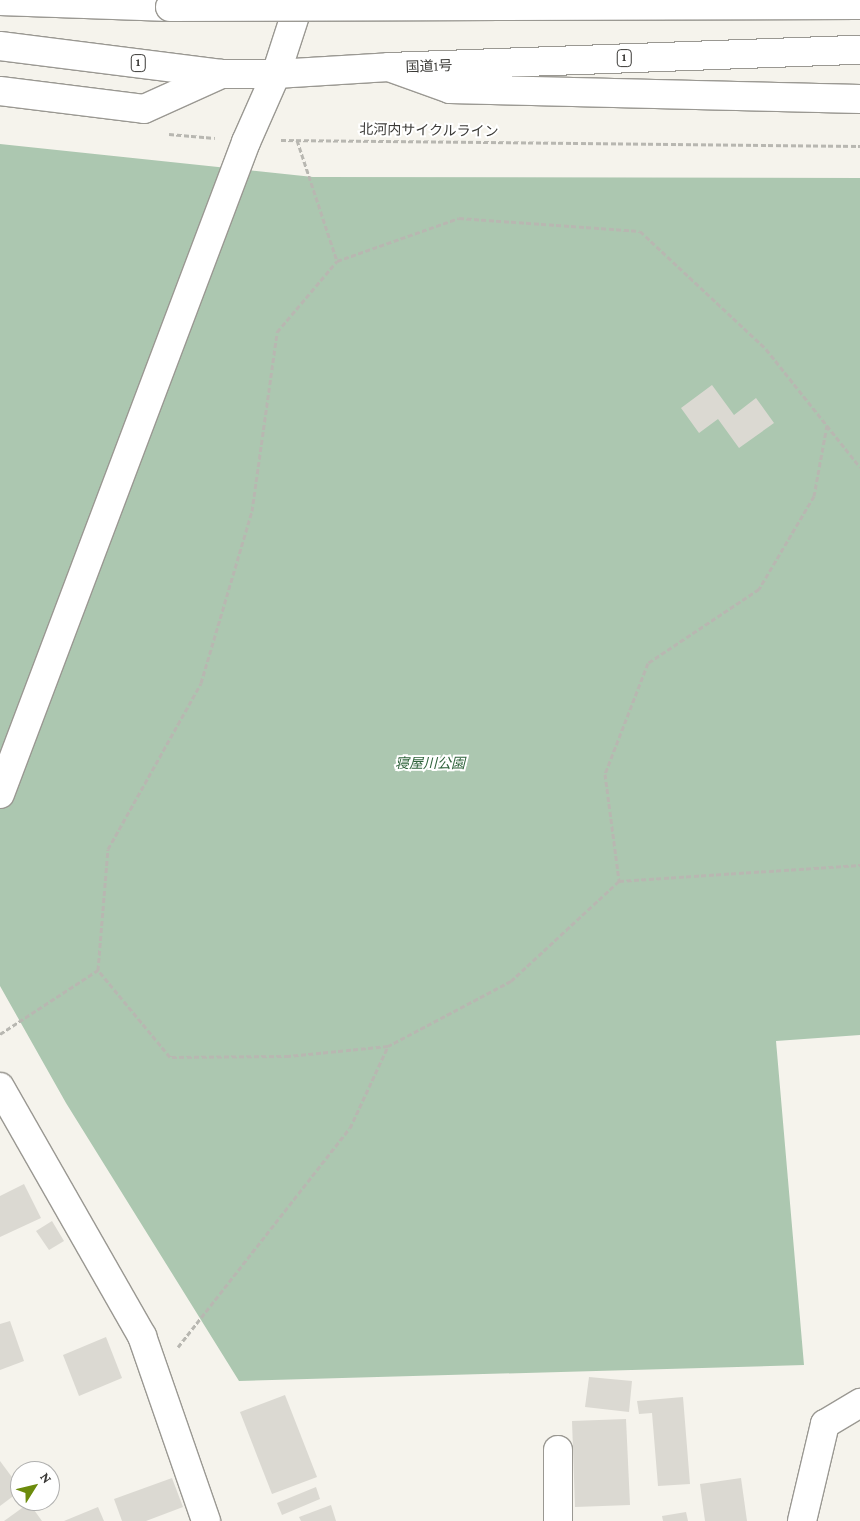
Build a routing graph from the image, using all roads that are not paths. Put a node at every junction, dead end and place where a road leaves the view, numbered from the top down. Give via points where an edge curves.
1 (300, 0) edge
2 (0, 1) edge
3 (860, 5) edge
4 (0, 46) edge
5 (860, 50) edge
6 (388, 67) junction
7 (221, 74) junction
8 (276, 74) junction
9 (0, 91) edge
10 (860, 99) edge
11 (0, 794) edge
12 (0, 1087) edge
13 (860, 1403) edge
14 (558, 1450) dead end
15 (206, 1521) edge
16 (558, 1521) edge
17 (802, 1521) edge

1 - 8 main road
2 - 3 main road, bridge via 170,7
4 - 7 main road, 国道1号 / 1
5 - 6 main road, 国道1号 / 1
6 - 8 main road, 国道1号 / 1
6 - 10 main road via 450,89
7 - 8 main road, 国道1号 / 1
7 - 9 main road via 144,108
8 - 11 main road via 246,142
12 - 15 main road via 142,1336
13 - 17 main road via 825,1424
14 - 16 main road

